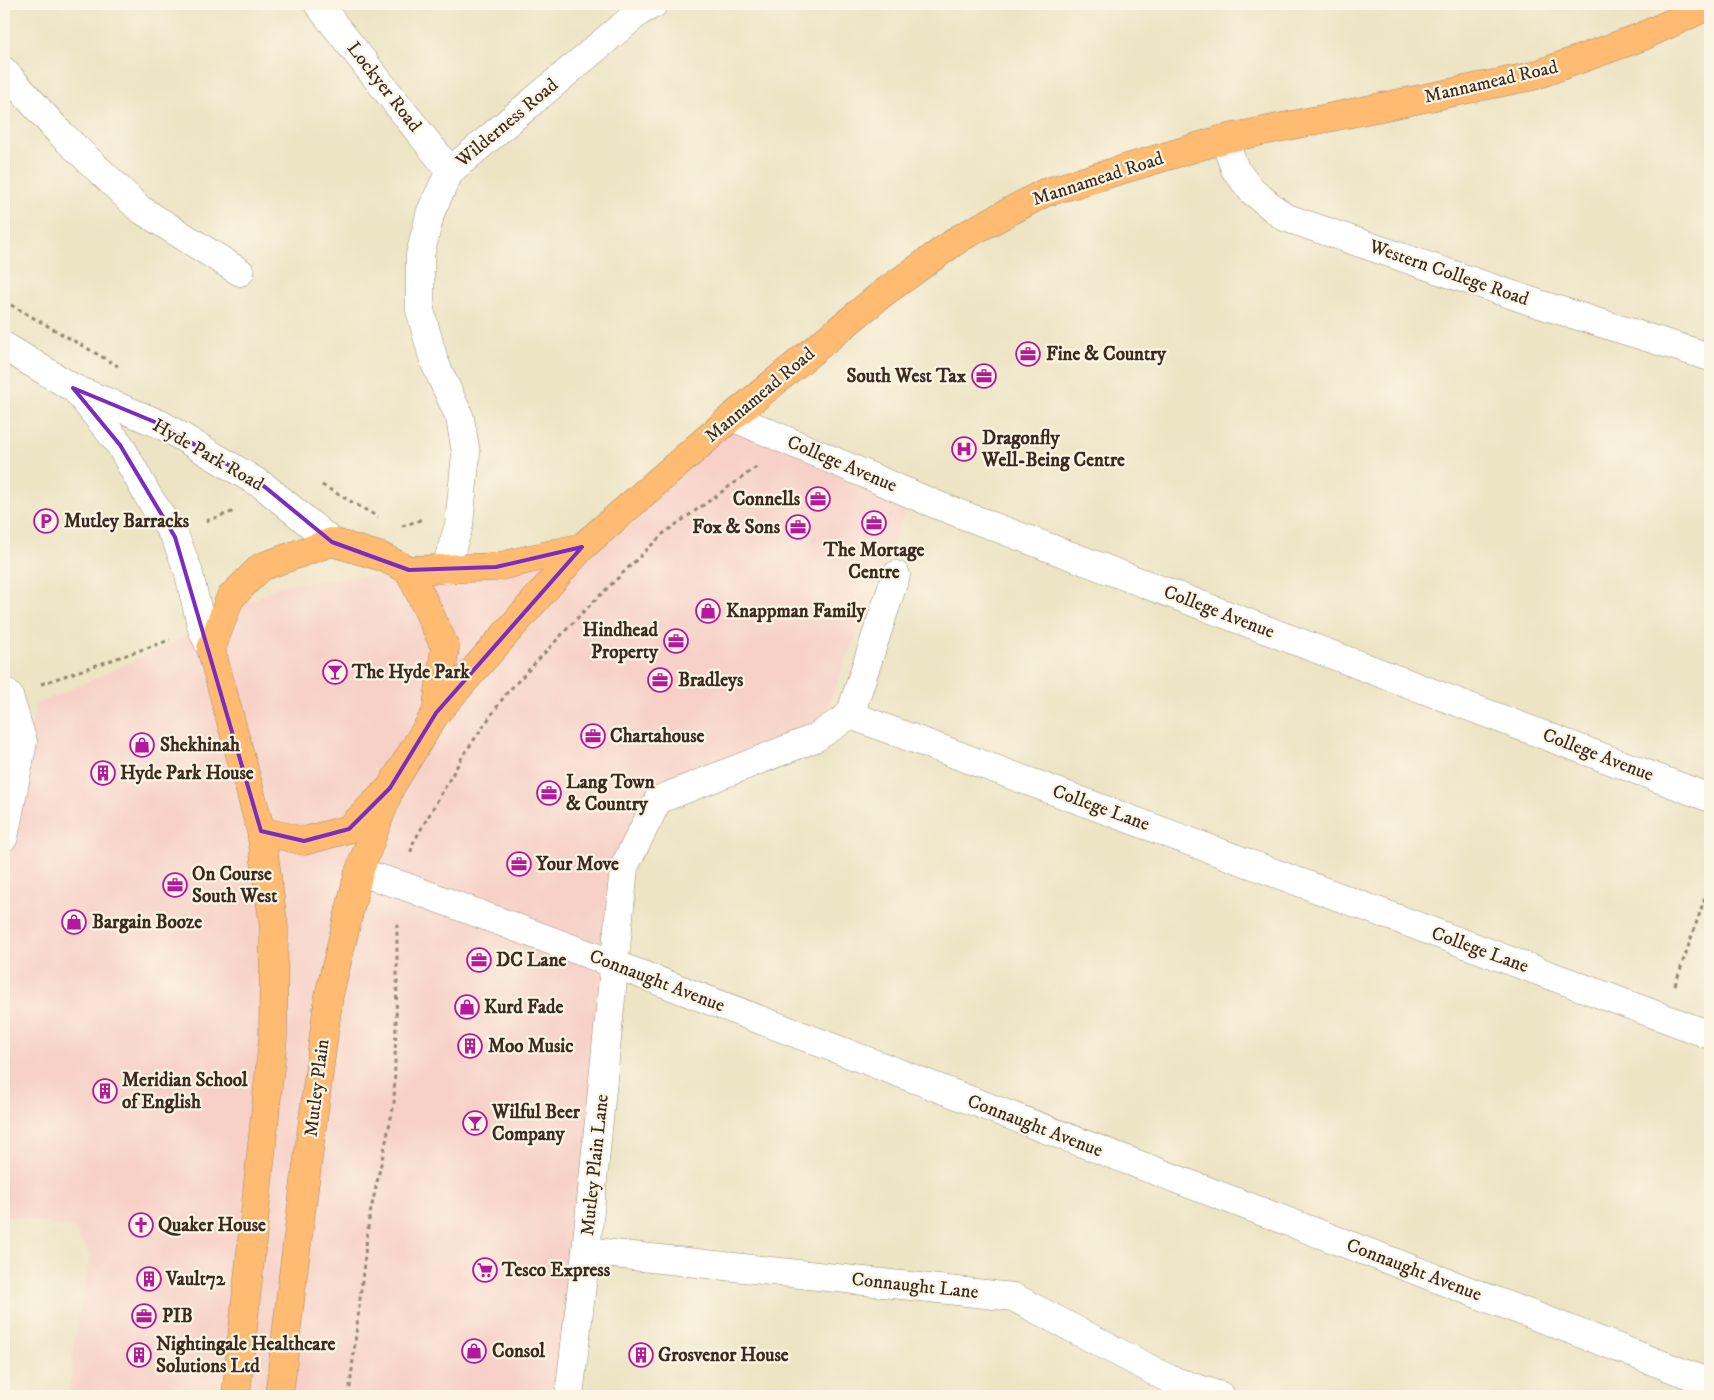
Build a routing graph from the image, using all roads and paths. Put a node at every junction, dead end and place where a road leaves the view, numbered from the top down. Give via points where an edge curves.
1 (318, 4) edge
2 (654, 4) edge
3 (1710, 5) edge
4 (4, 71) edge
5 (1224, 139) junction
6 (450, 171) junction
7 (240, 272) dead end
8 (4, 346) edge
9 (1710, 357) edge
10 (73, 388) junction
11 (732, 418) junction
12 (791, 442) junction
13 (265, 487) junction
14 (175, 536) junction
15 (332, 542) junction
16 (582, 546) junction
17 (409, 570) junction
18 (445, 570) junction
19 (896, 575) dead end
20 (206, 639) junction
21 (6, 694) edge
22 (436, 713) junction
23 (850, 715) junction
24 (390, 788) junction
25 (1710, 798) edge
26 (261, 831) junction
27 (4, 837) edge
28 (360, 872) junction
29 (1710, 883) edge
30 (404, 886) junction
31 (614, 964) junction
32 (1664, 1018) junction
33 (1710, 1036) edge
34 (586, 1251) junction
35 (1710, 1383) edge
36 (236, 1396) edge
37 (279, 1396) edge
38 (350, 1396) edge
39 (569, 1396) edge
40 (1221, 1396) edge

1 - 6 street, Lockyer Road
2 - 6 street, Wilderness Road via 640,12
3 - 5 main road, Mannamead Road via 1641,37 1533,76
4 - 7 street via 59,132 140,209
5 - 9 street, Western College Road via 1236,169 1252,191 1284,217 1536,303
5 - 11 main road, Mannamead Road via 1044,193 960,238 882,294
6 - 18 street, Wilderness Road via 431,211 420,255 420,310 434,361 460,418 466,453 458,525
8 - 10 street, Hyde Park Road
10 - 13 street, Hyde Park Road via 162,425
10 - 14 street, Hyde Park Road via 120,445
11 - 12 street, College Avenue
11 - 16 main road, Mannamead Road
12 - 25 street, College Avenue via 938,506
12 - 30 path via 664,533 506,694 464,754 412,845
13 - 14 path via 239,509
13 - 15 street, Hyde Park Road
14 - 20 street, Hyde Park Road via 188,570
15 - 17 main road via 382,557
15 - 20 main road via 261,567 230,598
16 - 18 main road, Mannamead Road via 496,567
16 - 22 main road, Mannamead Road
17 - 18 main road, Mannamead Road
17 - 22 main road via 445,647
19 - 23 street
20 - 21 path
20 - 26 main road
21 - 27 street via 22,742
22 - 24 main road
23 - 31 street via 815,738 658,800 624,867
23 - 32 street, College Lane
24 - 26 main road via 349,829 304,841
24 - 28 main road, Mutley Plain
26 - 36 main road via 274,928 273,1033
28 - 30 street, Connaught Avenue
28 - 37 main road, Mutley Plain via 329,995
29 - 32 path
30 - 31 street, Connaught Avenue
30 - 38 path via 397,922 394,1104 368,1219
31 - 34 street, Mutley Plain Lane
31 - 35 street, Connaught Avenue
32 - 33 street, College Lane
34 - 39 street, Mutley Plain Lane
34 - 40 street, Connaught Lane via 1013,1296 1169,1379

